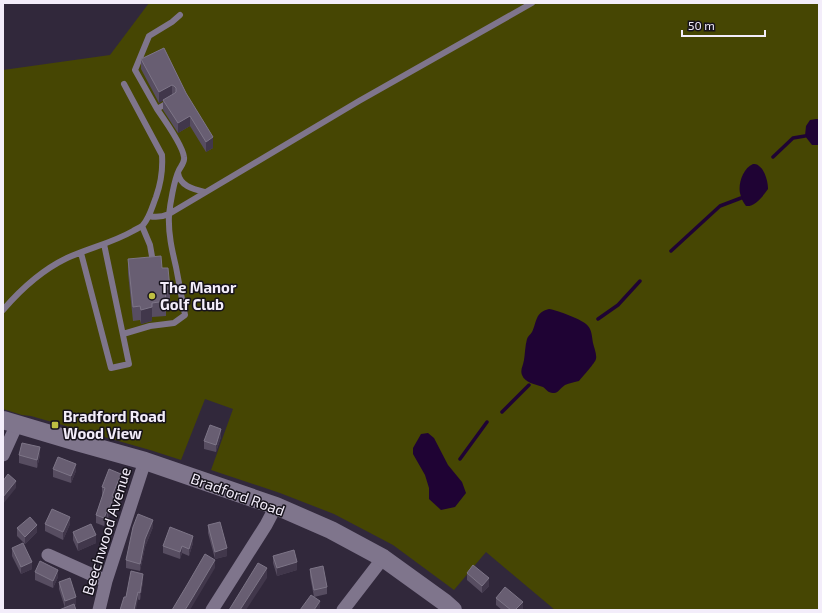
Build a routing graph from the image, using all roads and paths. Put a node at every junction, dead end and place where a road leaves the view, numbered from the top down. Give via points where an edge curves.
1 (532, 3) edge
2 (180, 16) dead end
3 (124, 84) dead end
4 (172, 100) edge
5 (157, 109) junction
6 (178, 173) junction
7 (205, 192) junction
8 (169, 214) junction
9 (149, 216) junction
10 (142, 226) junction
11 (104, 244) junction
12 (81, 252) junction
13 (153, 262) edge
14 (3, 310) edge
15 (122, 334) junction
16 (10, 422) edge
17 (3, 455) edge
18 (145, 461) junction
19 (276, 506) junction
20 (48, 555) dead end
21 (383, 558) junction
22 (106, 581) junction
23 (99, 610) edge
24 (212, 610) edge
25 (343, 610) edge
26 (453, 610) edge

1 - 7 lane
2 - 5 lane via 149,36 135,70
3 - 9 lane via 162,155 159,187
4 - 5 lane
5 - 6 lane via 184,154 184,161
6 - 7 lane via 179,179 185,185
6 - 8 lane
7 - 8 lane
8 - 9 lane via 161,217
8 - 15 lane via 170,241 185,315 174,323 150,326
9 - 10 lane
10 - 11 lane
10 - 13 lane via 150,245
11 - 12 lane
11 - 15 lane
12 - 14 lane via 48,268 15,296
12 - 15 lane via 111,368 129,364
16 - 17 street
16 - 18 main road, Bradford Road
18 - 19 main road, Bradford Road
18 - 22 street, Beechwood Avenue
19 - 21 main road, Bradford Road via 331,530
19 - 24 street
20 - 22 street
21 - 25 street
21 - 26 main road, Bradford Road
22 - 23 street, Beechwood Avenue

